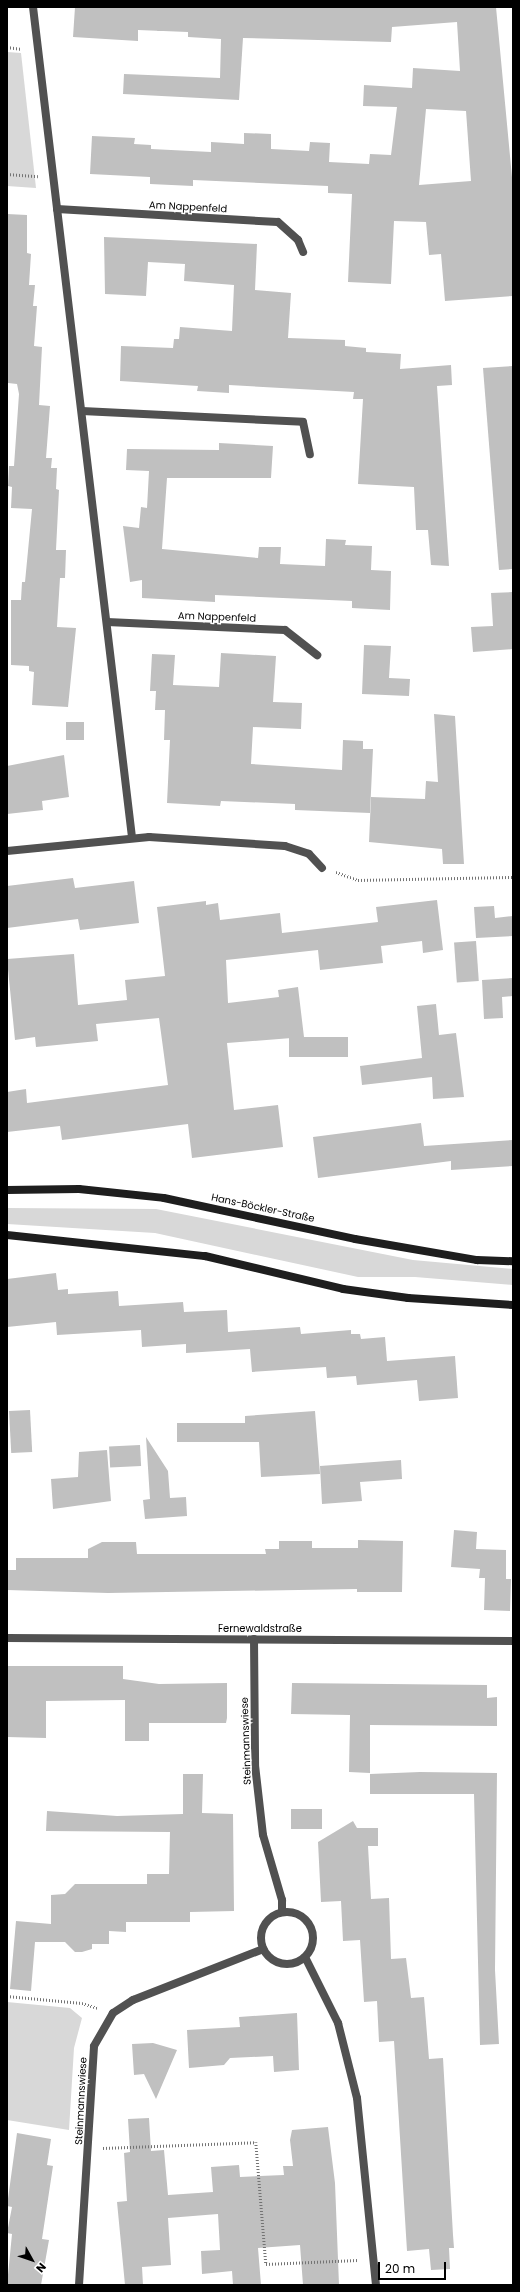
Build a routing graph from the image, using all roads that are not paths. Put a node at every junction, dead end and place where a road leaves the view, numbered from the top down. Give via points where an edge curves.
1 (33, 7) edge
2 (57, 209) junction
3 (303, 252) dead end
4 (82, 411) junction
5 (310, 454) dead end
6 (107, 622) junction
7 (317, 655) dead end
8 (132, 837) junction
9 (7, 851) edge
10 (322, 868) road end
11 (7, 1190) edge
12 (7, 1235) edge
13 (513, 1261) edge
14 (513, 1305) edge
15 (7, 1638) edge
16 (254, 1639) junction
17 (513, 1640) edge
18 (282, 1912) junction
19 (263, 1949) junction
20 (305, 1957) junction
21 (79, 2285) edge
22 (376, 2285) edge

1 - 2 street
2 - 3 street, Am Nappenfeld via 278,222 298,240
2 - 4 street
4 - 5 street via 303,422
4 - 6 street
6 - 7 street, Am Nappenfeld via 285,630
6 - 8 street
8 - 9 street
8 - 10 street via 285,846 308,854
11 - 13 main road, Hans-Böckler-Straße via 79,1189 164,1198 355,1239 477,1260
12 - 14 main road via 204,1256 343,1289 408,1298
15 - 16 street, Fernewaldstraße
16 - 17 street, Fernewaldstraße
16 - 18 street, Steinmannswiese via 255,1765 263,1835 282,1900
18 - 19 street via 266,1921 260,1940
18 - 20 street via 293,1912 310,1926 313,1937
19 - 20 street via 269,1957 287,1964
19 - 21 street, Steinmannswiese via 133,2000 114,2013 94,2046
20 - 22 street via 338,2023 357,2098

